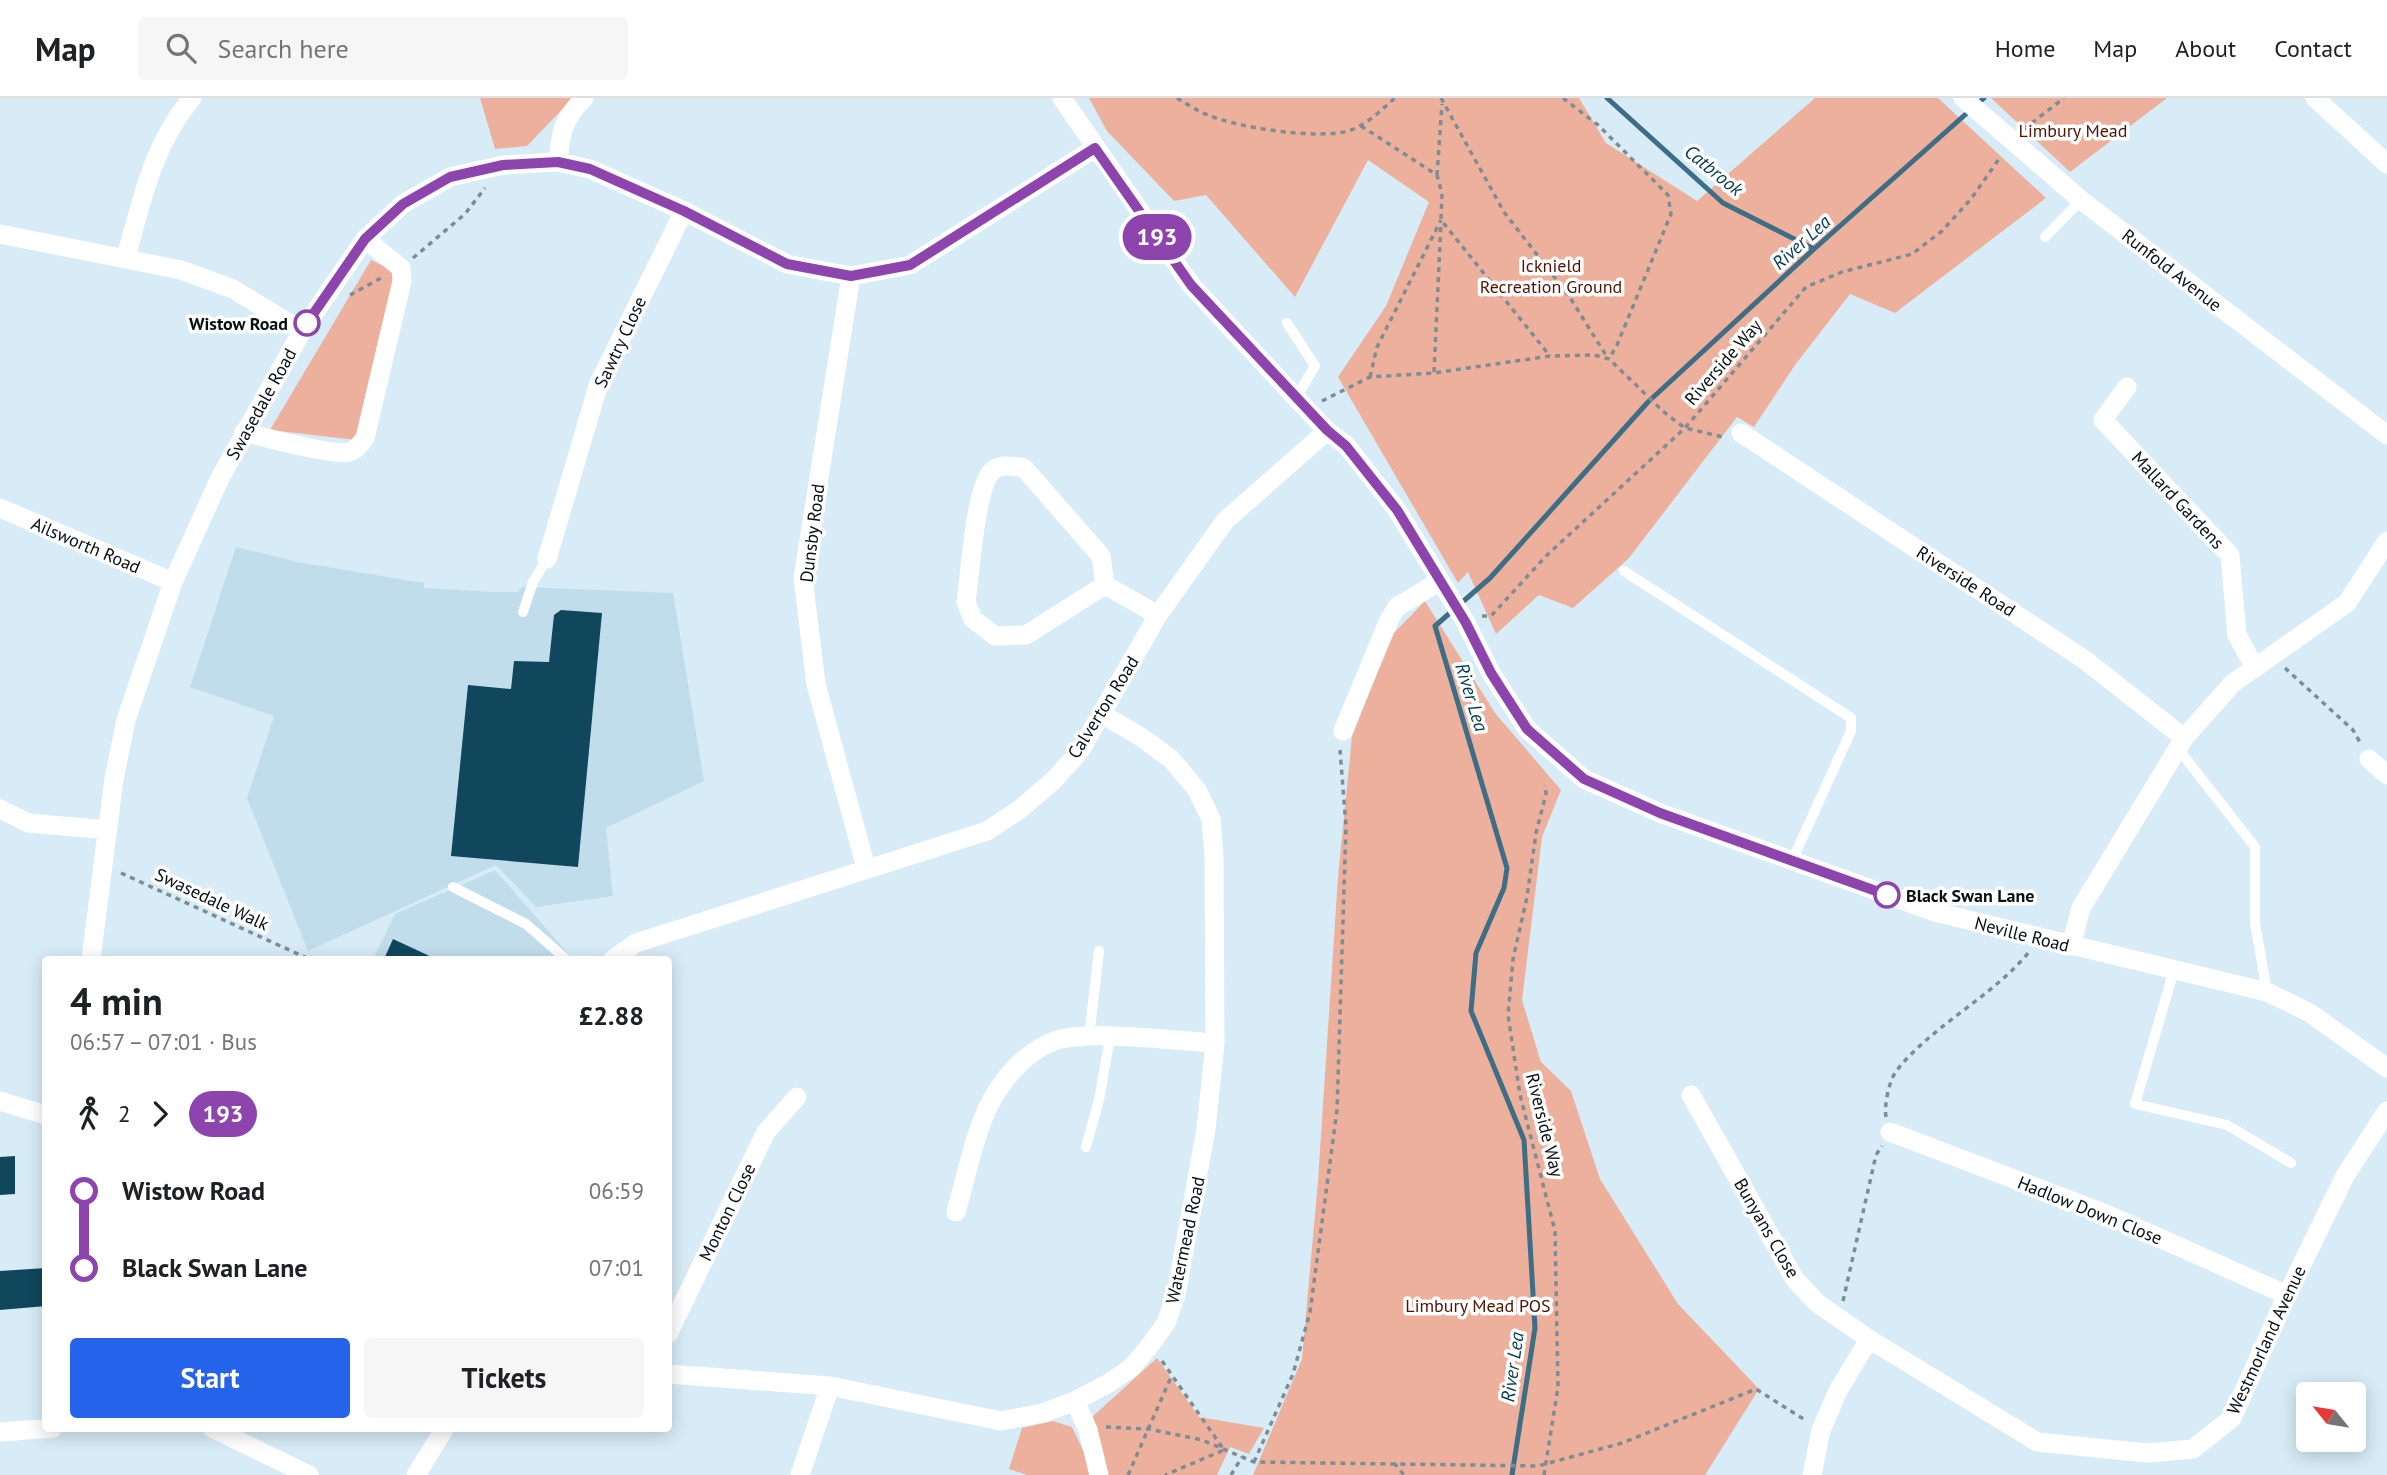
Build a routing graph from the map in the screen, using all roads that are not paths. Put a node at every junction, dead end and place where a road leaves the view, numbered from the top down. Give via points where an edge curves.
1 (192, 98) edge
2 (584, 98) edge
3 (1062, 98) edge
4 (1963, 98) edge
5 (2315, 98) edge
6 (1095, 148) junction
7 (558, 162) junction
8 (2387, 163) edge
9 (2081, 200) junction
10 (684, 211) junction
11 (0, 234) edge
12 (2045, 237) dead end
13 (365, 239) junction
14 (126, 257) junction
15 (851, 276) junction
16 (1287, 323) dead end
17 (302, 331) junction
18 (2127, 387) dead end
19 (1302, 402) junction
20 (1327, 430) junction
21 (244, 432) junction
22 (1741, 433) road end
23 (2387, 435) edge
24 (0, 508) edge
25 (2387, 541) edge
26 (547, 559) joint
27 (1624, 571) dead end
28 (1440, 581) junction
29 (173, 582) junction
30 (1105, 584) junction
31 (523, 612) dead end
32 (1158, 615) junction
33 (2255, 668) junction
34 (1102, 714) junction
35 (1343, 731) road end
36 (2181, 744) junction
37 (2370, 759) road end
38 (2387, 775) edge
39 (0, 809) edge
40 (108, 830) junction
41 (1792, 861) junction
42 (866, 868) junction
43 (453, 887) dead end
44 (2071, 946) junction
45 (1099, 951) dead end
46 (91, 956) edge
47 (562, 956) edge
48 (616, 956) edge
49 (2174, 970) junction
50 (2266, 992) junction
51 (1089, 1036) junction
52 (1110, 1037) junction
53 (1215, 1043) junction
54 (2387, 1068) edge
55 (1690, 1095) dead end
56 (797, 1097) dead end
57 (0, 1101) edge
58 (42, 1111) edge
59 (2387, 1111) edge
60 (1890, 1132) dead end
61 (1086, 1147) dead end
62 (2291, 1163) dead end
63 (957, 1212) dead end
64 (2287, 1295) junction
65 (672, 1326) edge
66 (1869, 1339) junction
67 (672, 1374) edge
68 (830, 1386) junction
69 (1075, 1401) junction
70 (42, 1429) edge
71 (0, 1432) edge
72 (220, 1432) edge
73 (443, 1432) edge
74 (309, 1475) edge
75 (416, 1475) edge
76 (800, 1475) edge
77 (1099, 1475) edge
78 (1812, 1475) edge

1 - 14 street via 163,139 151,167
2 - 7 street via 568,115 561,132
3 - 6 street, Neville Road
4 - 9 street, Runfold Avenue
5 - 8 street
6 - 15 street, Swasedale Road via 910,265
6 - 19 street, Neville Road via 1191,285
7 - 10 street, Swasedale Road via 590,169
7 - 13 street, Swasedale Road via 503,165 450,177 403,204
9 - 12 lane
9 - 23 street, Runfold Avenue
10 - 15 street, Swasedale Road via 787,264
10 - 26 street, Sawtry Close via 599,383
11 - 14 street
13 - 17 street, Swasedale Road
13 - 21 street via 401,268 402,281 365,438 357,449 346,453
14 - 17 street via 233,289
15 - 42 street, Dunsby Road via 803,578 816,684
16 - 19 lane via 1315,366
17 - 21 street, Swasedale Road
18 - 33 street, Mallard Gardens via 2103,420 2230,555 2237,635
19 - 20 street, Neville Road
20 - 28 street, Neville Road via 1346,446 1397,510
20 - 32 street, Calverton Road via 1224,521
21 - 29 street, Swasedale Road
22 - 36 street, Riverside Road via 2085,660
24 - 29 street, Ailsworth Road
25 - 33 street via 2347,604
26 - 31 lane
27 - 41 lane via 1851,718 1852,732
28 - 35 street via 1397,607
28 - 41 street, Neville Road via 1452,602 1472,620 1491,673 1527,729 1584,779 1660,813
29 - 40 street, Swasedale Road via 126,720
30 - 30 street via 1026,635 995,636 972,619 966,602 982,487 994,470 1011,465 1024,468 1101,556
30 - 32 street
32 - 34 street, Calverton Road
33 - 36 street via 2233,684
34 - 42 street, Calverton Road via 1080,751 1054,779 987,831
34 - 53 street, Watermead Road via 1171,759 1197,790 1210,819
36 - 44 street via 2081,908
36 - 50 lane via 2255,848 2255,923
37 - 38 street
39 - 40 street via 29,823
40 - 46 street, Swasedale Road
41 - 44 street, Neville Road via 1935,912
42 - 48 street, Calverton Road via 636,943
43 - 47 lane via 526,924
44 - 49 street, Neville Road
45 - 51 lane
49 - 50 street, Neville Road
49 - 62 lane via 2136,1104 2227,1125
50 - 54 street, Neville Road via 2309,1013
51 - 52 street
51 - 63 street via 1054,1041 1023,1061 997,1089 982,1119
52 - 53 street
52 - 61 lane
53 - 69 street, Watermead Road via 1206,1129 1176,1295 1166,1323 1124,1372
55 - 66 street, Bunyans Close via 1794,1278 1817,1303
56 - 65 street, Monton Close via 766,1132
57 - 58 street
59 - 64 street, Westmorland Avenue via 2345,1175
60 - 64 street, Hadlow Down Close via 2106,1214
64 - 66 street, Westmorland Avenue via 2232,1418 2193,1449 2147,1453 2037,1442
66 - 78 street via 1821,1430
67 - 68 street, Watermead Road
68 - 69 street, Watermead Road via 1001,1421
68 - 76 street
69 - 77 street
70 - 71 street
72 - 74 street
73 - 75 street

